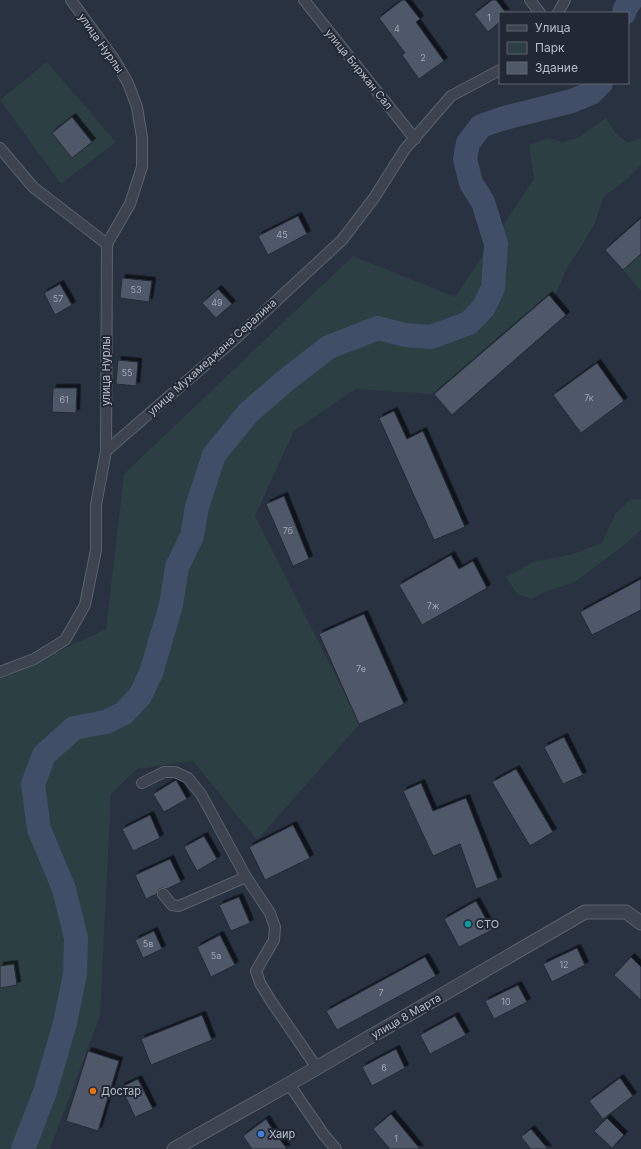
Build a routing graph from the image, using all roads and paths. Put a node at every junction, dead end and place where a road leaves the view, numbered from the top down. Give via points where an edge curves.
1 (71, 0) edge
2 (304, 0) edge
3 (530, 0) edge
4 (565, 0) edge
5 (539, 12) edge
6 (559, 12) edge
7 (499, 71) edge
8 (415, 139) junction
9 (0, 148) edge
10 (107, 244) junction
11 (106, 451) junction
12 (0, 672) edge
13 (142, 783) dead end
14 (246, 877) junction
15 (163, 894) dead end
16 (641, 923) edge
17 (317, 1068) junction
18 (289, 1084) junction
19 (174, 1149) edge
20 (336, 1149) edge

1 - 10 street, улица Нурлы via 114,59 128,83 137,107 142,137 142,168 130,204
2 - 8 street, улица Биржан Сал
3 - 5 street
4 - 6 street
7 - 8 street, улица Мухамеджана Сералина via 451,96
8 - 11 street, улица Мухамеджана Сералина via 342,240 234,340
9 - 10 street via 34,187
10 - 11 street, улица Нурлы
11 - 12 street via 96,505 96,550 85,605 65,640 34,659
13 - 14 street via 164,772 175,772 188,778 201,794
14 - 15 street via 179,906 172,905
14 - 17 street via 270,913 275,927 274,940 256,971 260,983
16 - 17 street, улица 8 Марта via 626,912 585,912
17 - 18 street, улица 8 Марта
18 - 19 street, улица 8 Марта
18 - 20 street via 324,1136

